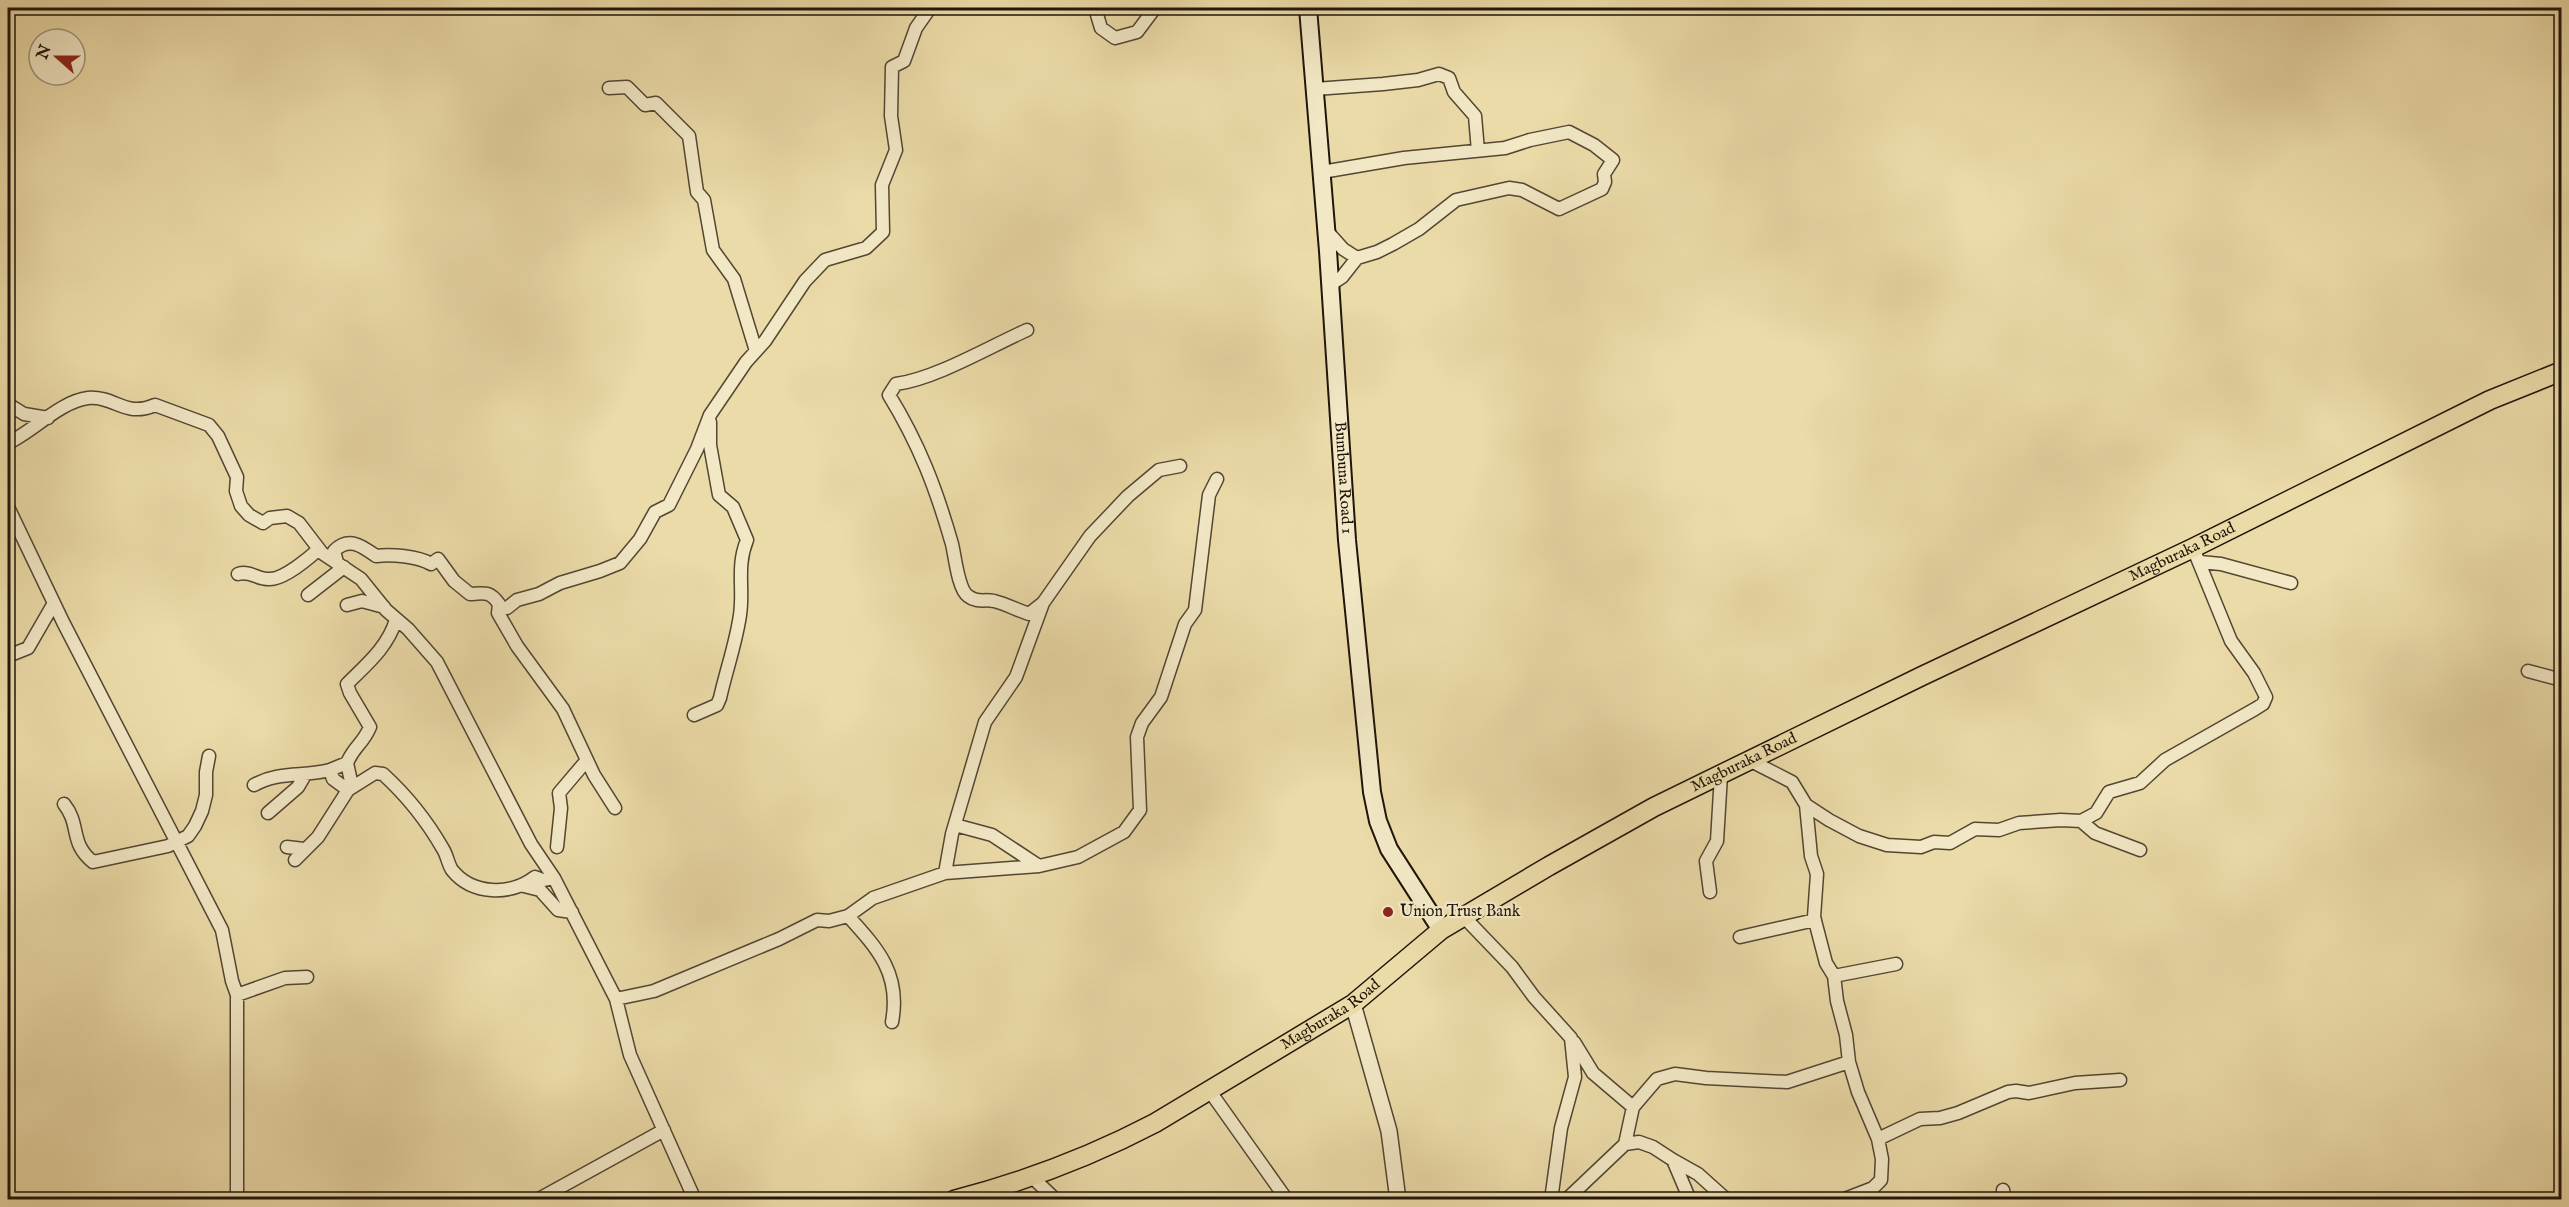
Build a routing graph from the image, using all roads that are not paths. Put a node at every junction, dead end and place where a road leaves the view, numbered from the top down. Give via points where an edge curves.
1 (930, 8) edge
2 (1095, 8) edge
3 (1155, 8) edge
4 (1308, 8) edge
5 (609, 88) dead end
6 (1315, 89) junction
7 (1478, 151) junction
8 (1322, 172) junction
9 (1326, 230) junction
10 (1357, 258) junction
11 (1330, 285) junction
12 (1027, 330) dead end
13 (756, 351) junction
14 (2562, 371) edge
15 (8, 404) edge
16 (710, 415) junction
17 (48, 418) junction
18 (8, 444) edge
19 (1180, 466) dead end
20 (1217, 479) dead end
21 (8, 507) edge
22 (319, 549) junction
23 (2197, 555) junction
24 (340, 565) junction
25 (238, 574) dead end
26 (2291, 583) dead end
27 (308, 596) dead end
28 (54, 603) junction
29 (1043, 603) junction
30 (346, 604) dead end
31 (384, 607) junction
32 (498, 608) junction
33 (1029, 614) junction
34 (396, 620) junction
35 (1032, 633) junction
36 (8, 657) edge
37 (2528, 671) dead end
38 (2562, 680) edge
39 (694, 715) dead end
40 (210, 756) dead end
41 (587, 760) junction
42 (1749, 760) junction
43 (347, 763) junction
44 (330, 770) junction
45 (305, 775) junction
46 (1721, 775) junction
47 (254, 785) dead end
48 (348, 790) junction
49 (64, 804) dead end
50 (1806, 805) junction
51 (615, 808) dead end
52 (268, 813) dead end
53 (2081, 821) junction
54 (955, 825) junction
55 (178, 842) junction
56 (287, 847) dead end
57 (557, 847) dead end
58 (304, 849) junction
59 (2140, 850) dead end
60 (295, 860) dead end
61 (1039, 866) junction
62 (945, 873) junction
63 (554, 878) junction
64 (524, 886) junction
65 (1710, 892) dead end
66 (572, 912) junction
67 (848, 915) junction
68 (1465, 918) junction
69 (1815, 920) junction
70 (1441, 930) junction
71 (1740, 937) dead end
72 (1896, 964) dead end
73 (1834, 976) junction
74 (307, 977) dead end
75 (237, 995) junction
76 (616, 999) junction
77 (1353, 1004) junction
78 (892, 1022) dead end
79 (1571, 1038) junction
80 (1849, 1062) junction
81 (2120, 1080) dead end
82 (1209, 1090) junction
83 (1633, 1107) junction
84 (664, 1130) junction
85 (1878, 1139) junction
86 (1625, 1144) junction
87 (1673, 1160) junction
88 (1032, 1177) junction
89 (973, 1197) edge
90 (237, 1200) edge
91 (537, 1200) edge
92 (695, 1200) edge
93 (954, 1200) edge
94 (1056, 1200) edge
95 (1287, 1200) edge
96 (1398, 1200) edge
97 (1551, 1200) edge
98 (1566, 1200) edge
99 (1690, 1200) edge
100 (1727, 1200) edge
101 (1842, 1200) edge

1 - 13 street via 916,28 904,61 892,67 891,116 896,150 882,185 883,232 866,248 825,260 805,281
2 - 3 street via 1101,28 1115,38 1137,32
4 - 6 main road, Bumbuna Road 1
5 - 13 street via 627,87 645,105 656,103 689,136 697,192 704,200 713,250 734,279
6 - 7 street via 1383,84 1439,74 1449,78 1454,92 1475,116
6 - 8 main road, Bumbuna Road 1
7 - 8 street
7 - 10 street via 1569,132 1613,160 1604,174 1602,189 1559,209 1522,190 1509,188 1456,200 1419,229 1377,252
8 - 9 main road, Bumbuna Road 1
9 - 10 street
9 - 11 main road, Bumbuna Road 1
10 - 11 street
11 - 70 main road, Bumbuna Road 1 via 1347,540 1372,792 1389,849
12 - 33 street via 912,382 896,384 889,395 936,489 960,585 966,595
13 - 16 street
14 - 23 main road, Magburaka Road via 2490,400
15 - 17 street via 24,414
16 - 32 street via 669,505 655,512 620,563 560,582 507,608
16 - 39 street via 710,445 719,495 733,507 747,540 739,576 740,614 720,698 717,705
17 - 18 street
17 - 22 street via 86,398 95,398 142,411 155,405 209,425 237,477 241,506 263,523 287,516 299,523
19 - 29 street via 1159,470 1128,496 1090,536
20 - 61 street via 1209,495 1196,610 1185,624 1161,697 1137,737 1140,810 1124,832 1115,837 1078,857
21 - 28 street
22 - 24 street
22 - 25 street via 277,578
23 - 26 street
23 - 42 main road, Magburaka Road
23 - 53 street via 2231,641 2266,697 2263,704 2165,760 2140,783 2109,792 2096,813
24 - 27 street
24 - 31 street via 361,579
24 - 32 street via 334,551 352,542 376,556 431,564 438,559 454,581 470,594 487,592
28 - 36 street via 28,648
28 - 55 street
29 - 33 street
29 - 35 street
30 - 31 street via 362,601
31 - 34 street
32 - 41 street via 517,646 563,709
33 - 35 street
34 - 43 street via 380,653 347,684 370,727
34 - 63 street via 437,662 531,844
35 - 54 street via 1016,677 985,722
37 - 38 street
40 - 55 street via 202,811 188,836
41 - 51 street
41 - 57 street via 559,793
42 - 46 main road, Magburaka Road
42 - 50 street via 1792,782
43 - 44 street
43 - 48 street via 352,786
44 - 45 street
44 - 48 street via 333,779
45 - 47 street via 284,775
45 - 52 street via 298,787
46 - 65 street via 1717,840 1706,861
46 - 68 main road, Magburaka Road via 1654,807
48 - 58 street via 318,837
48 - 64 street via 375,773 382,774 405,794 452,869 470,884 489,892
49 - 55 street via 75,823 74,835 84,855 93,862
50 - 53 street via 1858,836 1900,848 1950,843 1976,828 1999,830 2019,823
50 - 69 street via 1816,873
53 - 59 street via 2095,833
54 - 61 street via 992,835
54 - 62 street
55 - 75 street via 222,930
56 - 58 street
58 - 60 street
61 - 62 street
62 - 67 street via 873,898
63 - 64 street via 534,877
63 - 66 street
64 - 66 street via 540,890 558,910
66 - 76 street
67 - 76 street via 817,920 654,991
67 - 78 street via 888,966 896,1003
68 - 70 main road, Magburaka Road
68 - 79 street
69 - 71 street
69 - 73 street via 1826,963
70 - 77 main road, Magburaka Road
72 - 73 street
73 - 80 street
74 - 75 street via 285,978
75 - 90 street
76 - 84 street via 630,1055
77 - 82 main road, Magburaka Road
77 - 96 street via 1389,1131
79 - 83 street via 1593,1073
79 - 97 street via 1575,1077 1561,1128
80 - 83 street via 1787,1082 1675,1074 1657,1078
80 - 85 street
81 - 85 street via 2075,1083 2029,1093 2008,1092 1958,1113 1920,1119
82 - 88 main road, Magburaka Road via 1123,1140
82 - 95 street
83 - 86 street
84 - 91 street
84 - 92 street
85 - 101 street via 1881,1180 1873,1188
86 - 87 street via 1653,1146
86 - 98 street
87 - 99 street
87 - 100 street via 1698,1174
88 - 89 main road, Magburaka Road
88 - 94 street
89 - 93 main road, Magburaka Road

